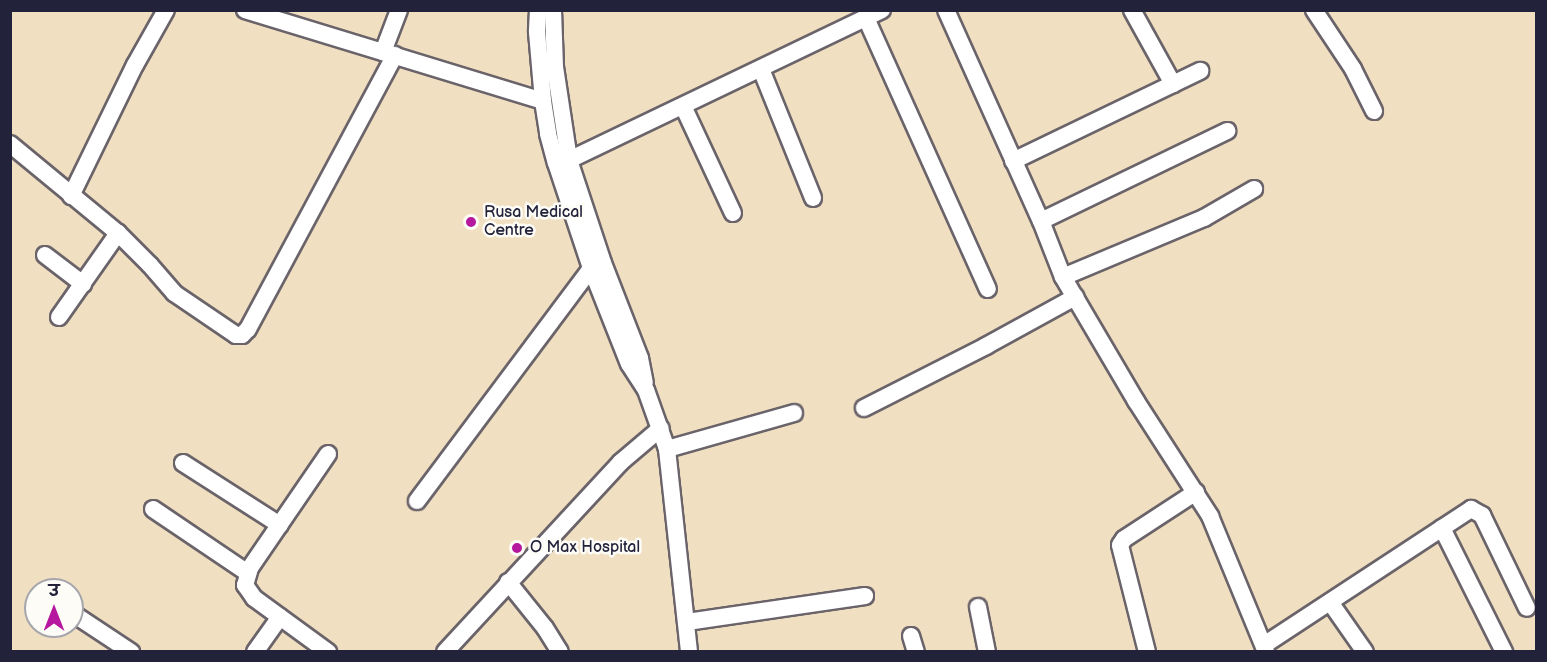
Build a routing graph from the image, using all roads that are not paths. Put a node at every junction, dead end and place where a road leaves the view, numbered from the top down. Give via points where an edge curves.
1 (166, 10) edge
2 (245, 10) edge
3 (399, 10) edge
4 (537, 10) edge
5 (553, 10) edge
6 (946, 10) edge
7 (1132, 10) edge
8 (1314, 10) edge
9 (875, 13) edge
10 (389, 54) junction
11 (761, 69) junction
12 (1200, 71) dead end
13 (1173, 84) junction
14 (543, 101) junction
15 (683, 106) junction
16 (1374, 111) dead end
17 (1227, 131) dead end
18 (10, 144) edge
19 (569, 160) junction
20 (1013, 160) junction
21 (1254, 189) dead end
22 (70, 196) junction
23 (813, 198) dead end
24 (733, 213) dead end
25 (1041, 221) junction
26 (118, 233) junction
27 (45, 255) dead end
28 (591, 268) junction
29 (1063, 277) junction
30 (83, 284) junction
31 (988, 289) dead end
32 (1075, 297) junction
33 (59, 317) dead end
34 (645, 390) junction
35 (864, 408) dead end
36 (794, 413) dead end
37 (661, 428) junction
38 (667, 449) junction
39 (328, 454) dead end
40 (183, 463) dead end
41 (1196, 492) junction
42 (417, 501) dead end
43 (153, 509) dead end
44 (279, 525) junction
45 (1442, 528) junction
46 (248, 573) junction
47 (507, 582) junction
48 (865, 596) dead end
49 (1330, 602) junction
50 (978, 607) dead end
51 (1527, 608) dead end
52 (280, 617) junction
53 (84, 621) edge
54 (687, 622) junction
55 (1265, 648) edge
56 (131, 651) edge
57 (255, 651) edge
58 (328, 651) edge
59 (445, 651) edge
60 (561, 651) edge
61 (689, 651) edge
62 (987, 651) edge
63 (1143, 651) edge
64 (1365, 651) edge
65 (1504, 651) edge

1 - 22 street
2 - 10 street
3 - 10 street
4 - 14 street
5 - 19 street via 555,67
6 - 20 street
7 - 13 street
8 - 16 street via 1360,81
9 - 11 street
9 - 31 street
10 - 14 street
10 - 26 street via 242,335 182,300
11 - 15 street
11 - 23 street
12 - 13 street
13 - 20 street
14 - 28 street via 548,134
15 - 19 street
15 - 24 street
17 - 25 street
18 - 22 street
19 - 34 street via 640,358
20 - 25 street
21 - 29 street via 1204,218
22 - 26 street
25 - 29 street
26 - 30 street
27 - 30 street
28 - 34 street via 629,364
28 - 42 street
29 - 32 street
30 - 33 street
32 - 35 street
32 - 41 street via 1136,401
34 - 37 street
36 - 38 street
37 - 38 street
37 - 47 street via 621,462
38 - 54 street
39 - 44 street
40 - 44 street
41 - 55 street via 1210,516
41 - 63 street via 1120,545
43 - 46 street
44 - 46 street
45 - 49 street
45 - 51 street via 1471,509 1479,512
45 - 65 street
46 - 52 street via 246,590
47 - 59 street
47 - 60 street
48 - 54 street
49 - 55 street
49 - 64 street
50 - 62 street
52 - 57 street
52 - 58 street
53 - 56 street
54 - 61 street

